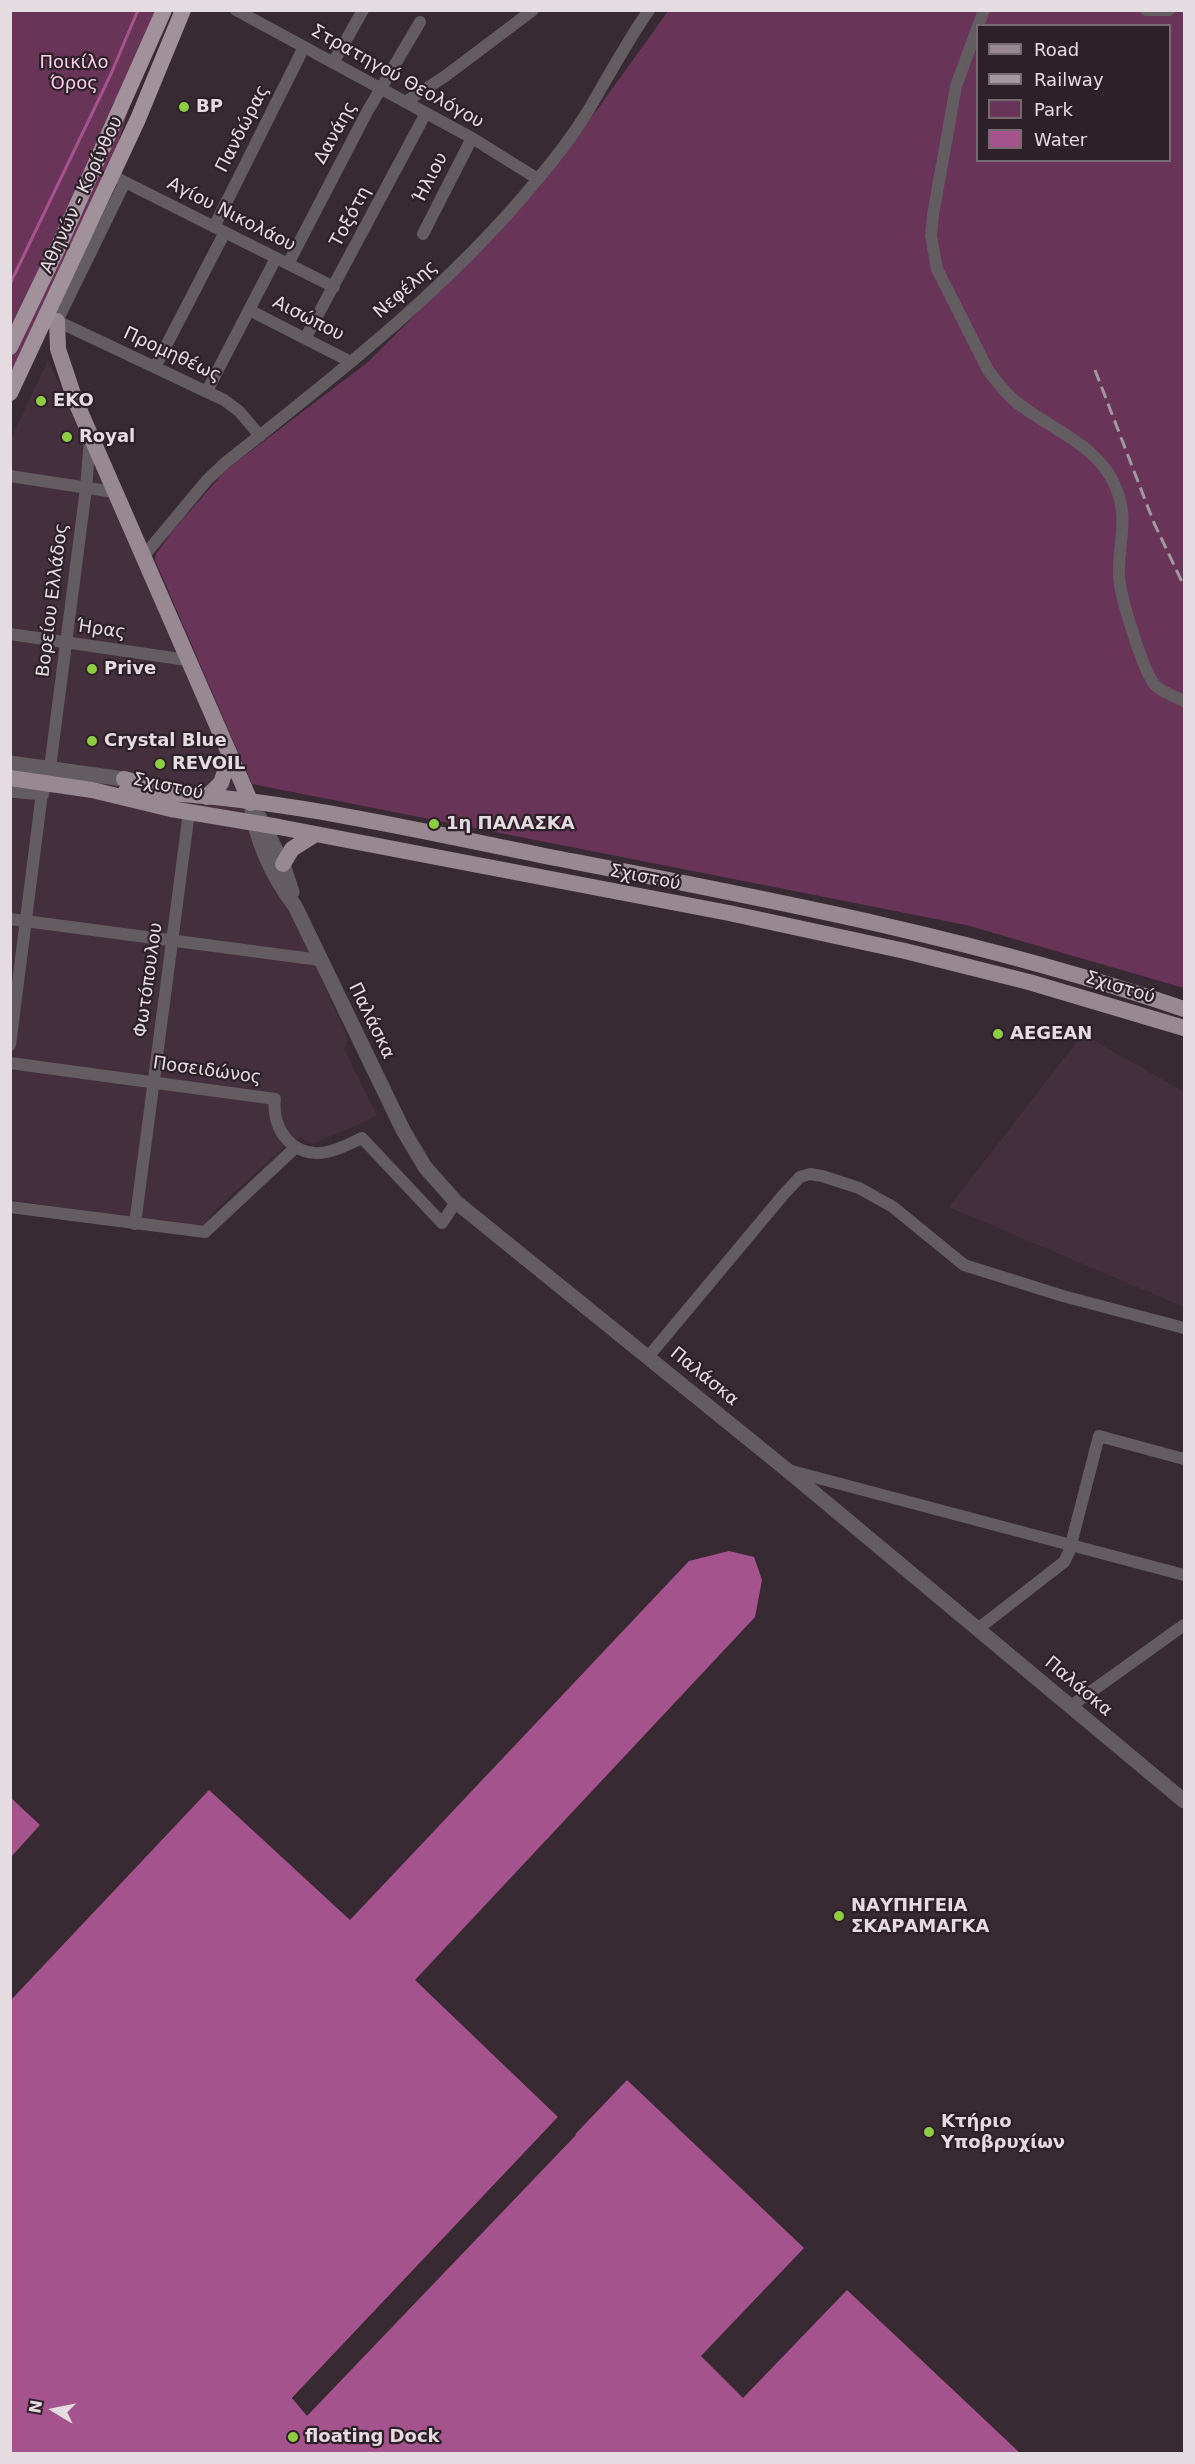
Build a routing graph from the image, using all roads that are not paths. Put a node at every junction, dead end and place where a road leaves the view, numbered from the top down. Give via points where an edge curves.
1 (164, 10) edge
2 (183, 10) edge
3 (236, 10) edge
4 (363, 10) edge
5 (533, 10) edge
6 (649, 10) edge
7 (1146, 10) edge
8 (1169, 10) edge
9 (420, 22) dead end
10 (976, 31) edge
11 (303, 47) junction
12 (333, 63) junction
13 (382, 89) junction
14 (405, 102) junction
15 (426, 113) junction
16 (472, 138) junction
17 (119, 179) junction
18 (538, 179) junction
19 (219, 229) junction
20 (86, 234) junction
21 (423, 234) dead end
22 (276, 258) junction
23 (288, 264) junction
24 (334, 287) junction
25 (249, 310) junction
26 (57, 321) junction
27 (306, 337) junction
28 (10, 347) edge
29 (351, 362) junction
30 (155, 367) junction
31 (207, 391) junction
32 (10, 393) edge
33 (260, 436) junction
34 (90, 437) junction
35 (10, 476) edge
36 (86, 488) junction
37 (114, 492) junction
38 (142, 558) junction
39 (10, 634) edge
40 (66, 643) junction
41 (187, 660) junction
42 (1185, 701) edge
43 (230, 757) junction
44 (10, 762) edge
45 (50, 768) junction
46 (10, 778) edge
47 (124, 779) joint
48 (10, 789) edge
49 (42, 793) junction
50 (207, 797) junction
51 (172, 801) junction
52 (251, 803) junction
53 (189, 812) junction
54 (259, 824) junction
55 (314, 835) junction
56 (284, 864) junction
57 (295, 906) junction
58 (10, 919) edge
59 (26, 921) junction
60 (172, 940) junction
61 (320, 960) junction
62 (1185, 1009) edge
63 (1185, 1028) edge
64 (10, 1045) edge
65 (10, 1064) edge
66 (153, 1082) junction
67 (296, 1147) junction
68 (456, 1202) junction
69 (10, 1207) edge
70 (135, 1224) junction
71 (1185, 1328) edge
72 (648, 1358) junction
73 (1185, 1459) edge
74 (787, 1470) junction
75 (1071, 1544) junction
76 (1185, 1575) edge
77 (1185, 1625) edge
78 (979, 1628) junction
79 (1071, 1707) junction
80 (1185, 1801) edge

1 - 28 highway, Αθηνών - Κορίνθου
2 - 17 highway, Αθηνών - Κορίνθου
3 - 11 street, Στρατηγού Θεολόγου
4 - 12 street
5 - 14 street
6 - 18 street, Νεφέλης via 586,113
7 - 8 street
9 - 13 street, Δανάης
10 - 42 street via 956,86 933,215 935,262 998,385 1020,405 1092,452 1110,476 1124,518 1121,592 1141,661 1155,685
11 - 12 street, Στρατηγού Θεολόγου
11 - 19 street, Πανδώρας
12 - 13 street, Στρατηγού Θεολόγου
13 - 14 street, Στρατηγού Θεολόγου
13 - 23 street, Δανάης
14 - 15 street, Στρατηγού Θεολόγου
15 - 16 street, Στρατηγού Θεολόγου
15 - 24 street, Τοξότη
16 - 18 street, Στρατηγού Θεολόγου
16 - 21 street, Ήλιου
17 - 19 street, Αγίου Νικολάου
17 - 20 highway, Αθηνών - Κορίνθου
17 - 26 street
18 - 29 street, Νεφέλης via 453,273
19 - 22 street, Αγίου Νικολάου
19 - 30 street, Πανδώρας
20 - 26 highway
20 - 32 highway, Αθηνών - Κορίνθου
22 - 23 street, Αγίου Νικολάου
22 - 25 street
23 - 24 street, Αγίου Νικολάου
24 - 27 street, Τοξότη
25 - 27 street, Αισώπου
25 - 31 street
26 - 30 street, Προμηθέως
26 - 34 main road via 63,369
27 - 29 street, Αισώπου
29 - 33 street, Νεφέλης
30 - 31 street, Προμηθέως
31 - 33 street, Προμηθέως via 239,411
33 - 38 street, Νεφέλης via 207,480
34 - 36 street, Βορείου Ελλάδος
34 - 37 main road
35 - 36 street
36 - 37 street
36 - 40 street, Βορείου Ελλάδος
37 - 38 main road
38 - 41 main road
39 - 40 street, Ήρας
40 - 41 street, Ήρας
40 - 45 street, Βορείου Ελλάδος
41 - 43 main road
43 - 50 main road via 221,783
43 - 52 main road
44 - 45 street, Σχιστού
45 - 47 street, Σχιστού
46 - 51 main road, Σχιστού
47 - 51 main road
48 - 49 street
49 - 51 main road
49 - 59 street
50 - 51 main road, Σχιστού
50 - 52 main road, Σχιστού
51 - 53 main road, Σχιστού
52 - 54 street, Παλάσκα
52 - 62 main road, Σχιστού via 350,817 733,891 982,949
53 - 54 main road, Σχιστού
53 - 60 street, Φωτόπουλου
54 - 55 main road, Σχιστού
54 - 56 street, Παλάσκα
54 - 57 street, Παλάσκα via 283,890
55 - 56 main road via 292,849
55 - 63 main road, Σχιστού via 729,913 905,951
56 - 57 street, Παλάσκα
57 - 61 street, Παλάσκα
58 - 59 street
59 - 60 street
59 - 64 street
60 - 61 street
60 - 66 street, Φωτόπουλου
61 - 68 street, Παλάσκα via 408,1139 425,1167
65 - 66 street, Ποσειδώνος
66 - 67 street, Ποσειδώνος via 275,1099 278,1128
66 - 70 street, Φωτόπουλου
67 - 68 street via 325,1153 362,1138 442,1223
67 - 70 street via 207,1231
68 - 72 street, Παλάσκα
69 - 70 street
71 - 72 street via 964,1265 876,1195 810,1174 784,1194
72 - 74 street, Παλάσκα
73 - 75 street via 1099,1436
74 - 75 street
74 - 78 street, Παλάσκα
75 - 76 street
75 - 78 street via 1064,1562
77 - 79 street
78 - 79 street, Παλάσκα
79 - 80 street, Παλάσκα

